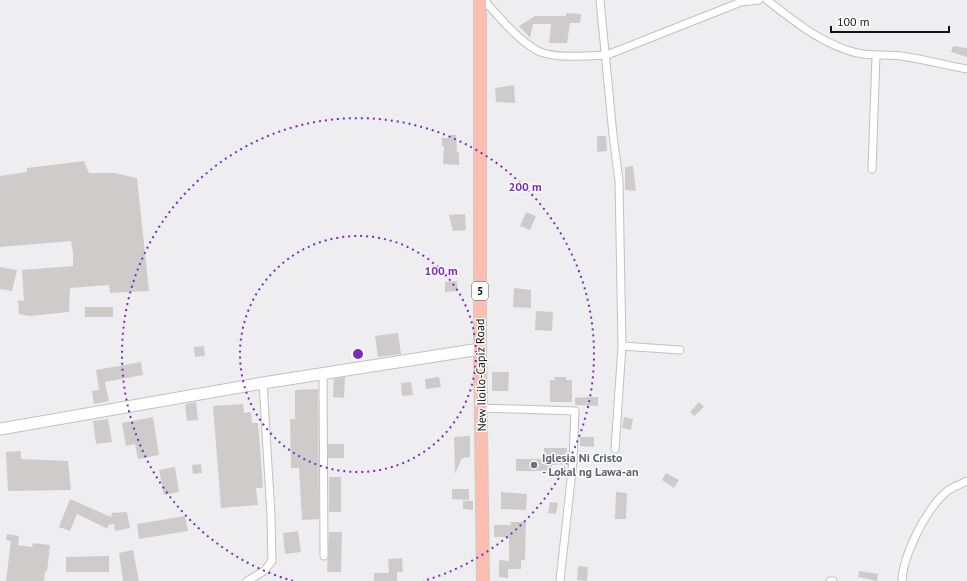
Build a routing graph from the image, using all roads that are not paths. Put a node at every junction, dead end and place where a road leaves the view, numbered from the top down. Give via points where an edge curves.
1 (480, 0) edge
2 (484, 0) edge
3 (600, 0) edge
4 (759, 0) edge
5 (767, 0) edge
6 (607, 55) junction
7 (876, 56) junction
8 (967, 69) edge
9 (872, 169) dead end
10 (622, 346) junction
11 (480, 350) junction
12 (680, 350) dead end
13 (323, 373) junction
14 (263, 383) junction
15 (481, 408) junction
16 (0, 429) edge
17 (615, 449) dead end
18 (967, 481) edge
19 (324, 556) dead end
20 (247, 581) edge
21 (483, 581) edge
22 (560, 581) edge
23 (830, 581) edge
24 (834, 581) edge
25 (902, 581) edge

1 - 11 highway, New Iloilo-Capiz Road / 5
2 - 6 street via 502,21 539,52 553,55
3 - 6 street
4 - 6 street via 741,2
5 - 7 street via 790,18 834,45 848,51
6 - 10 street via 619,181
7 - 8 street via 915,58
7 - 9 street
10 - 12 street
10 - 17 street
11 - 13 main road
11 - 15 highway, New Iloilo-Capiz Road / 5
13 - 14 main road
13 - 19 street
14 - 16 main road
14 - 20 street via 272,561 264,571
15 - 21 highway, New Iloilo-Capiz Road / 5
15 - 22 street via 575,411 574,461
18 - 25 street via 946,491 932,507 912,545
23 - 24 street

